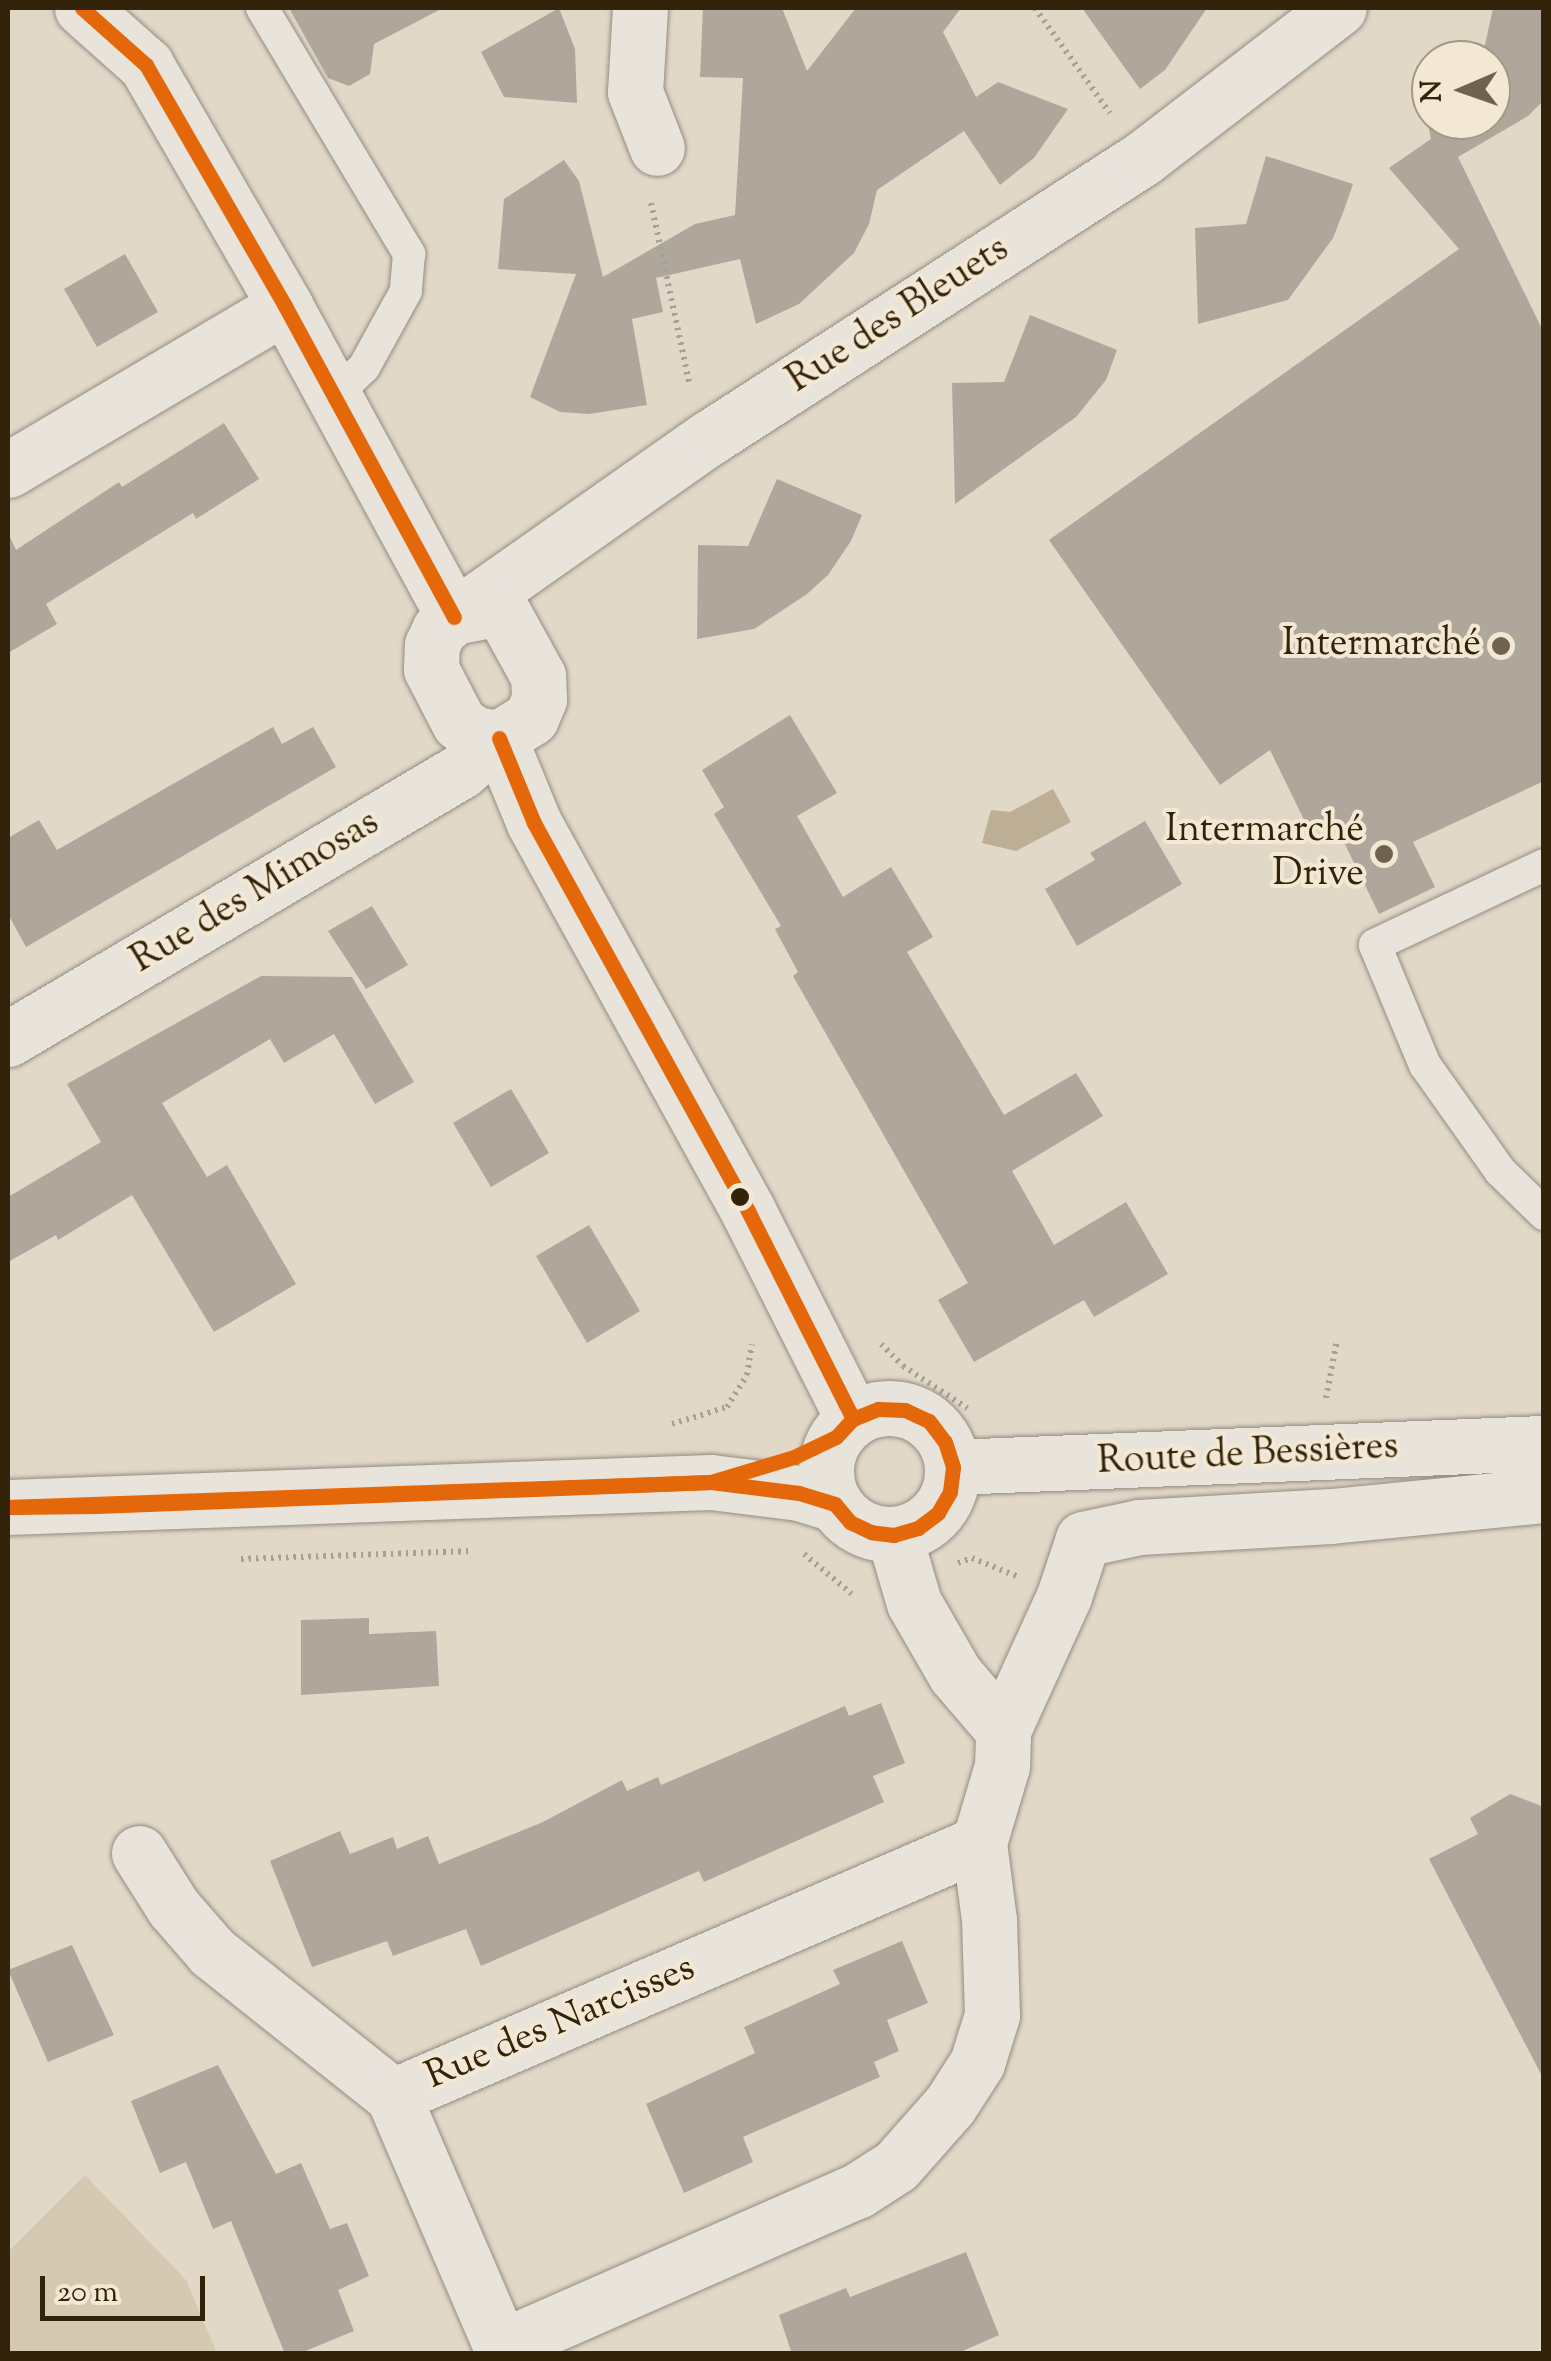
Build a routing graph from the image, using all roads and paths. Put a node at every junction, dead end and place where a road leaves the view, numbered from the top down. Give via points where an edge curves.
1 (82, 8) edge
2 (136, 8) edge
3 (262, 8) edge
4 (640, 8) edge
5 (1035, 8) edge
6 (1339, 8) edge
7 (146, 65) junction
8 (657, 148) joint
9 (1142, 159) junction
10 (285, 306) junction
11 (334, 396) junction
12 (709, 438) junction
13 (8, 470) edge
14 (454, 617) junction
15 (498, 738) junction
16 (1544, 865) edge
17 (8, 1040) edge
18 (1544, 1214) edge
19 (799, 1310) junction
20 (877, 1340) dead end
21 (1337, 1340) dead end
22 (968, 1410) dead end
23 (1322, 1414) dead end
24 (844, 1428) junction
25 (652, 1430) dead end
26 (1544, 1443) edge
27 (952, 1467) junction
28 (710, 1482) junction
29 (1535, 1496) dead end
30 (835, 1504) junction
31 (8, 1507) edge
32 (894, 1535) junction
33 (1003, 1730) junction
34 (979, 1844) junction
35 (139, 1853) dead end
36 (393, 2096) junction
37 (502, 2350) edge

1 - 7 street
2 - 7 street
3 - 11 lane via 409,254 406,291 364,367
4 - 8 street via 635,92
5 - 9 path
6 - 9 street, Rue des Bleuets
7 - 10 street
8 - 12 path via 651,210 695,406
9 - 12 street, Rue des Bleuets
10 - 11 street
10 - 13 street
11 - 14 street
12 - 14 street, Rue des Bleuets
14 - 15 street via 432,645 432,668 459,722 475,734
14 - 15 street via 490,610 505,616 538,676 531,718
15 - 17 street, Rue des Mimosas via 460,772
15 - 19 street via 534,823
16 - 18 lane via 1374,945 1425,1065 1500,1171
19 - 24 street
19 - 25 path via 753,1341 747,1375 727,1408
20 - 22 path
21 - 23 path
24 - 27 street via 878,1409 905,1410 929,1421
24 - 28 street via 794,1457
24 - 30 street via 827,1459
26 - 27 street, Route de Bessières
27 - 32 street via 950,1492 938,1513
28 - 30 street
28 - 31 street
29 - 33 street, Rue des Narcisses via 1139,1528 1083,1539
30 - 32 street via 850,1522
32 - 33 street via 914,1604 938,1647
33 - 34 street, Rue des Narcisses via 1002,1766
34 - 36 street, Rue des Narcisses
34 - 37 street, Rue des Narcisses via 992,2015 977,2063 896,2166 858,2191
35 - 36 street via 212,1952
36 - 37 street, Rue des Narcisses

